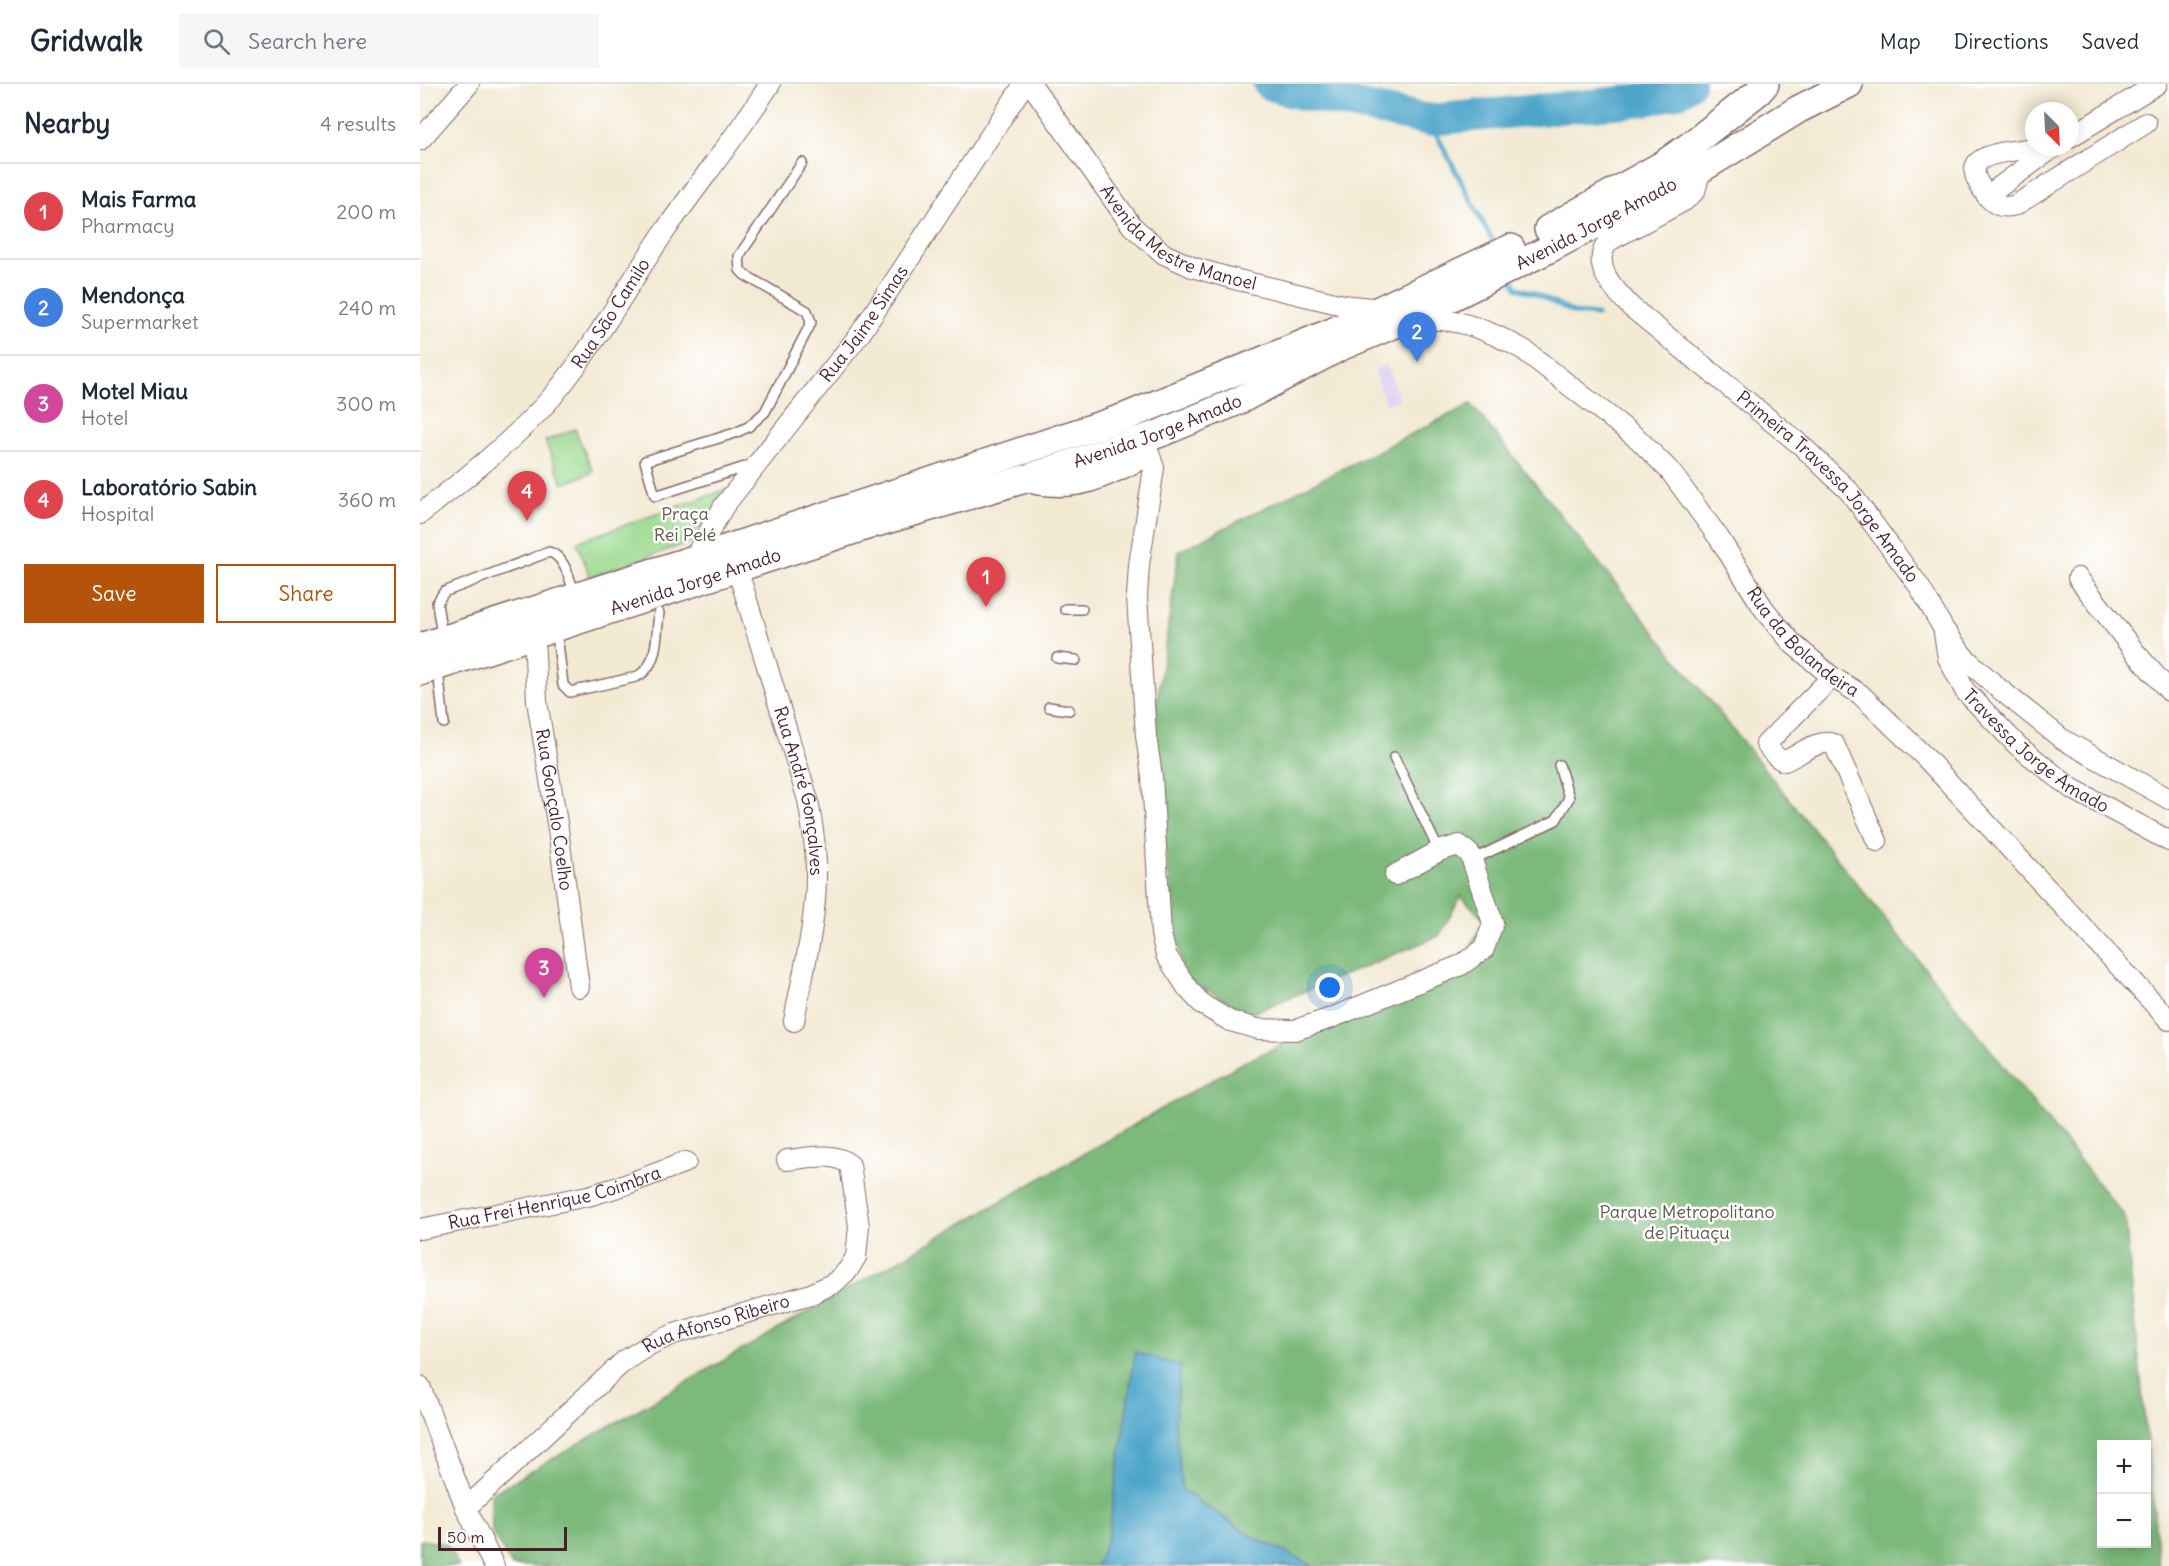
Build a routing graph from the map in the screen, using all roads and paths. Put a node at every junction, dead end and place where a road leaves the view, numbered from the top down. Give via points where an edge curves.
1 (469, 84) edge
2 (770, 84) edge
3 (1024, 84) edge
4 (1031, 84) edge
5 (1765, 84) edge
6 (2157, 84) edge
7 (1829, 88) edge
8 (2146, 123) dead end
9 (2079, 132) edge
10 (420, 140) edge
11 (2025, 150) edge
12 (2040, 156) edge
13 (802, 164) dead end
14 (1701, 169) junction
15 (1987, 196) junction
16 (1541, 243) junction
17 (1462, 281) junction
18 (1382, 309) junction
19 (1412, 317) junction
20 (1336, 340) junction
21 (1171, 398) junction
22 (1182, 425) junction
23 (1151, 460) junction
24 (759, 462) junction
25 (1025, 479) junction
26 (420, 514) edge
27 (694, 558) junction
28 (737, 568) junction
29 (2078, 578) dead end
30 (684, 587) junction
31 (576, 597) junction
32 (1065, 609) dead end
33 (1082, 609) dead end
34 (659, 613) junction
35 (1943, 628) junction
36 (542, 642) junction
37 (431, 644) edge
38 (1057, 658) dead end
39 (1076, 660) dead end
40 (426, 677) edge
41 (1832, 677) junction
42 (2169, 691) edge
43 (1049, 707) dead end
44 (1069, 710) dead end
45 (444, 723) dead end
46 (1394, 757) dead end
47 (1559, 765) dead end
48 (2169, 799) edge
49 (1877, 840) dead end
50 (2169, 841) edge
51 (1439, 851) junction
52 (1472, 860) junction
53 (1395, 875) dead end
54 (579, 987) dead end
55 (2169, 1020) edge
56 (794, 1021) dead end
57 (787, 1160) dead end
58 (686, 1162) dead end
59 (420, 1229) edge
60 (420, 1386) edge
61 (466, 1508) junction
62 (494, 1566) edge

1 - 10 street
2 - 26 street, Rua São Camilo via 551,397 513,437
3 - 24 street, Rua Jaime Simas via 860,334
4 - 18 street, Avenida Mestre Manoel via 1132,226 1164,254 1230,278 1343,305
5 - 16 main road, Avenida Jorge Amado via 1692,144
6 - 9 street
7 - 14 main road, Avenida Jorge Amado
8 - 15 street via 2016,205 2000,207
11 - 15 street via 2000,153 1976,166 1975,172
12 - 15 street
13 - 24 lane via 739,256 740,270 745,275 810,316 809,327 765,412 735,433 645,461 656,496
14 - 16 main road, Avenida Jorge Amado
14 - 35 street, Primeira Travessa Jorge Amado via 1695,191 1684,201 1609,241 1602,249 1606,278 1631,307 1802,446 1849,491 1919,586
16 - 17 main road, Avenida Jorge Amado
17 - 18 main road, Avenida Jorge Amado
17 - 19 main road, Avenida Jorge Amado
18 - 20 main road, Avenida Jorge Amado
19 - 20 main road, Avenida Jorge Amado
19 - 41 street, Rua da Bolandeira via 1488,331 1506,340 1638,439 1695,504 1792,643
20 - 21 main road, Avenida Jorge Amado
20 - 22 main road, Avenida Jorge Amado via 1238,401
21 - 22 main road
21 - 27 main road, Avenida Jorge Amado via 1125,417
22 - 23 main road via 1180,435
22 - 25 main road, Avenida Jorge Amado
23 - 25 main road via 1076,483
23 - 52 street via 1137,597 1161,934 1166,955 1176,972 1203,1005 1230,1021 1258,1029 1295,1030 1331,1018 1461,965 1484,949 1493,923
24 - 27 street, Rua Jaime Simas via 724,506
25 - 28 main road, Avenida Jorge Amado
27 - 31 main road, Avenida Jorge Amado
28 - 30 main road, Avenida Jorge Amado
28 - 56 street, Rua André Gonçalves via 808,800 814,839 814,911
29 - 42 street
30 - 34 main road
30 - 36 main road, Avenida Jorge Amado
31 - 37 main road, Avenida Jorge Amado
31 - 37 lane via 560,559 549,552 444,592 437,603
32 - 33 lane
34 - 36 main road
34 - 36 lane via 652,663 644,674 636,677 570,692
35 - 48 street, Primeira Travessa Jorge Amado via 1965,657 1997,687 2062,739
35 - 50 street, Travessa Jorge Amado via 1948,658 1965,691 2018,746 2071,788
36 - 40 main road, Avenida Jorge Amado
36 - 54 street, Rua Gonçalo Coelho via 537,701
38 - 39 lane
40 - 45 lane
41 - 49 street via 1766,744 1781,761 1821,743 1834,744
41 - 55 street, Rua da Bolandeira via 1860,694 1925,757
43 - 44 lane
46 - 51 lane
47 - 52 lane via 1569,798 1556,820
51 - 52 street via 1459,845
51 - 53 street
57 - 61 street, Rua Afonso Ribeiro via 828,1156 841,1158 850,1165 859,1226 856,1257 848,1270 834,1284 810,1294 651,1344 624,1361
58 - 59 street, Rua Frei Henrique Coimbra via 588,1196
60 - 61 street
61 - 62 street

